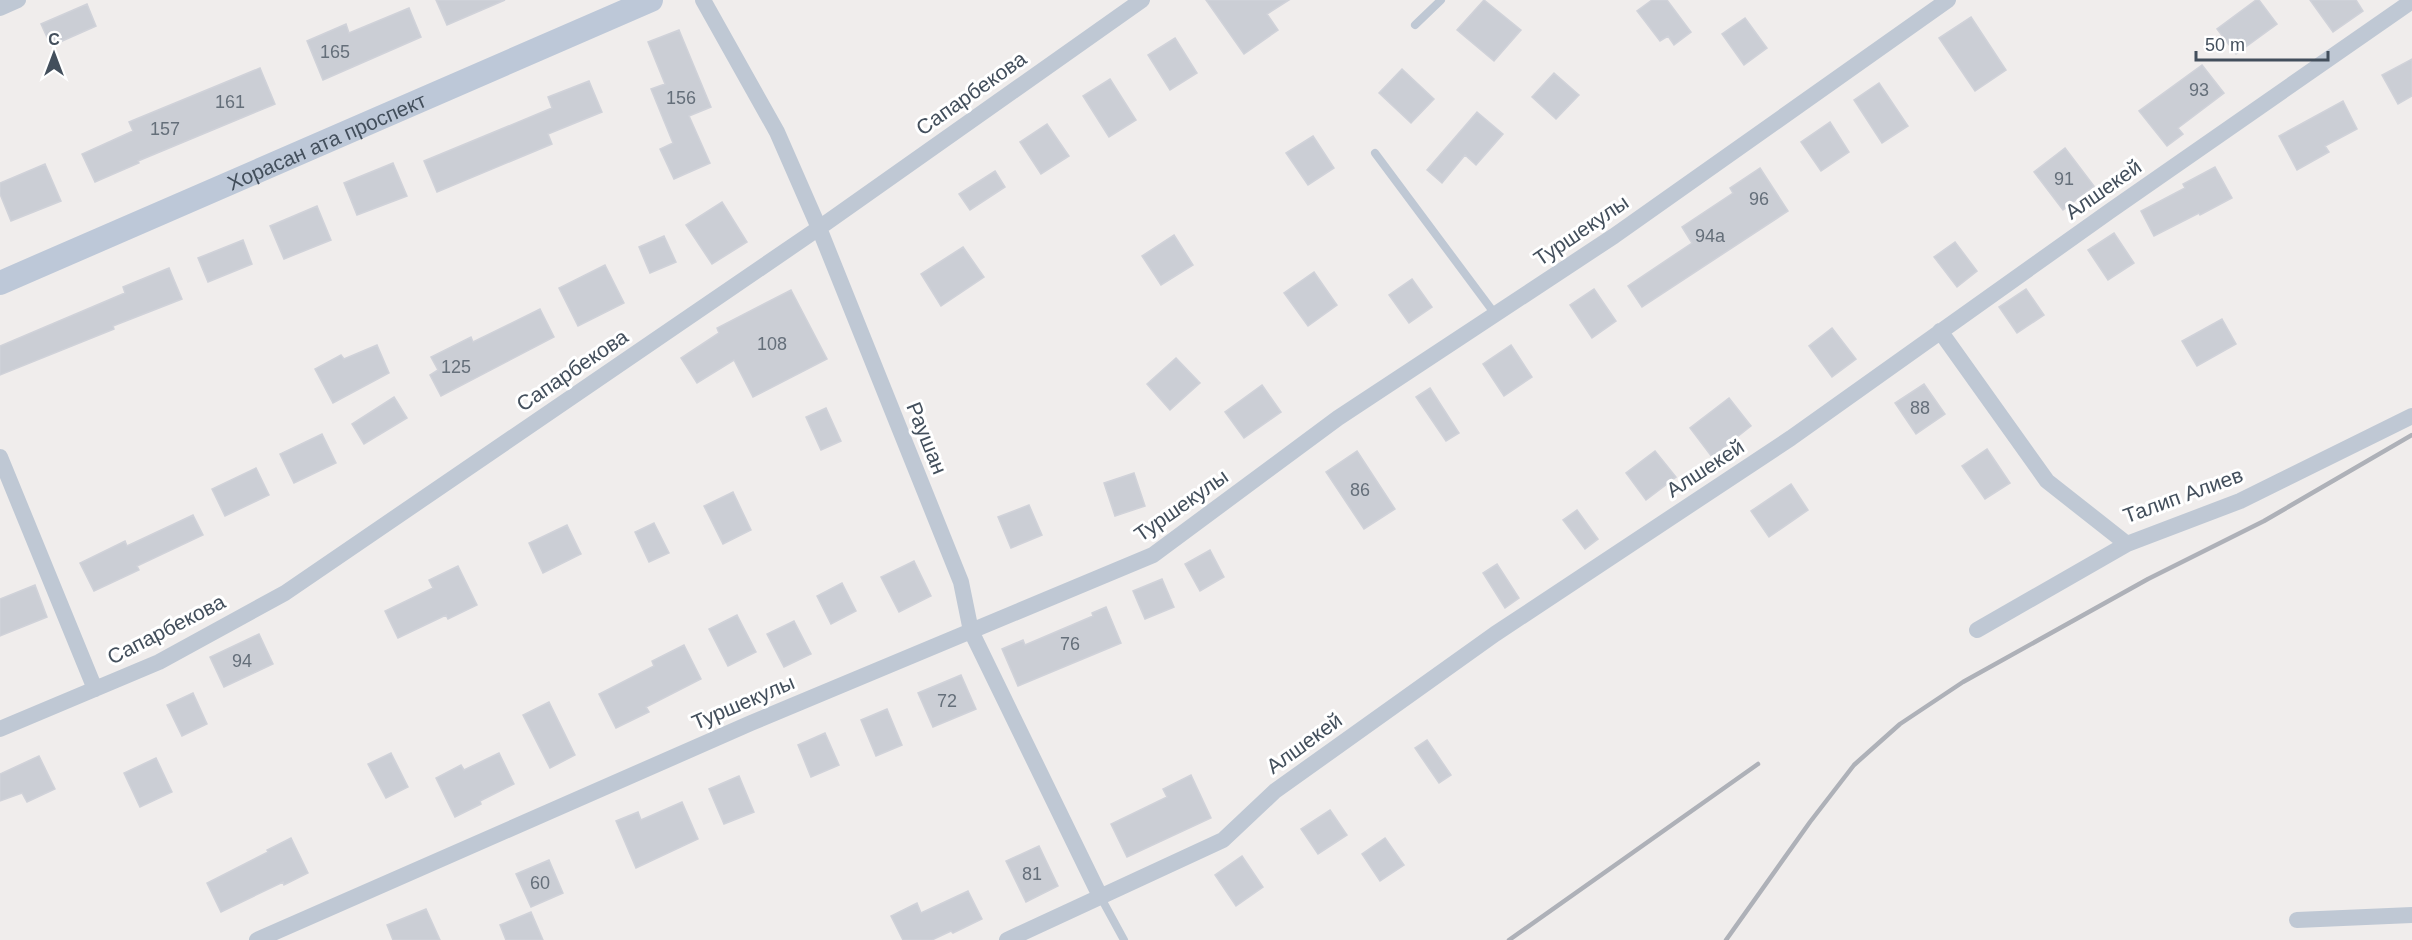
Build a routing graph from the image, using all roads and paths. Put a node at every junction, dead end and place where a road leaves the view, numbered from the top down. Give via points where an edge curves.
1 (18, 0) edge
2 (651, 0) edge
3 (703, 0) edge
4 (1142, 0) edge
5 (1441, 0) edge
6 (1948, 0) edge
7 (2412, 1) edge
8 (0, 8) edge
9 (1415, 25) dead end
10 (1375, 153) dead end
11 (819, 228) junction
12 (0, 283) edge
13 (1496, 314) junction
14 (1940, 331) junction
15 (2412, 416) edge
16 (0, 457) edge
17 (2127, 544) junction
18 (1977, 630) dead end
19 (971, 631) junction
20 (94, 689) junction
21 (0, 729) edge
22 (1100, 896) junction
23 (2412, 915) edge
24 (2297, 920) dead end
25 (257, 940) edge
26 (1007, 940) edge
27 (1124, 940) edge

1 - 8 street
2 - 12 main road, Хорасан ата проспект
3 - 11 street, Раушан via 777,132
4 - 11 street, Сапарбекова
5 - 9 lane
6 - 13 street, Туршекулы via 1614,236
7 - 14 street, Алшекей
10 - 13 lane
11 - 19 street, Раушан via 961,582
11 - 20 street, Сапарбекова via 285,593 159,662
13 - 19 street, Туршекулы via 1338,418 1153,555
14 - 17 street, Талип Алиев via 2046,480
14 - 22 street, Алшекей via 1791,438 1485,640 1275,791 1223,840
15 - 17 street, Талип Алиев via 2240,501
16 - 20 street
17 - 18 street
19 - 22 street, Раушан
19 - 25 street, Туршекулы
20 - 21 street, Сапарбекова
22 - 26 street, Алшекей
22 - 27 lane
23 - 24 street

